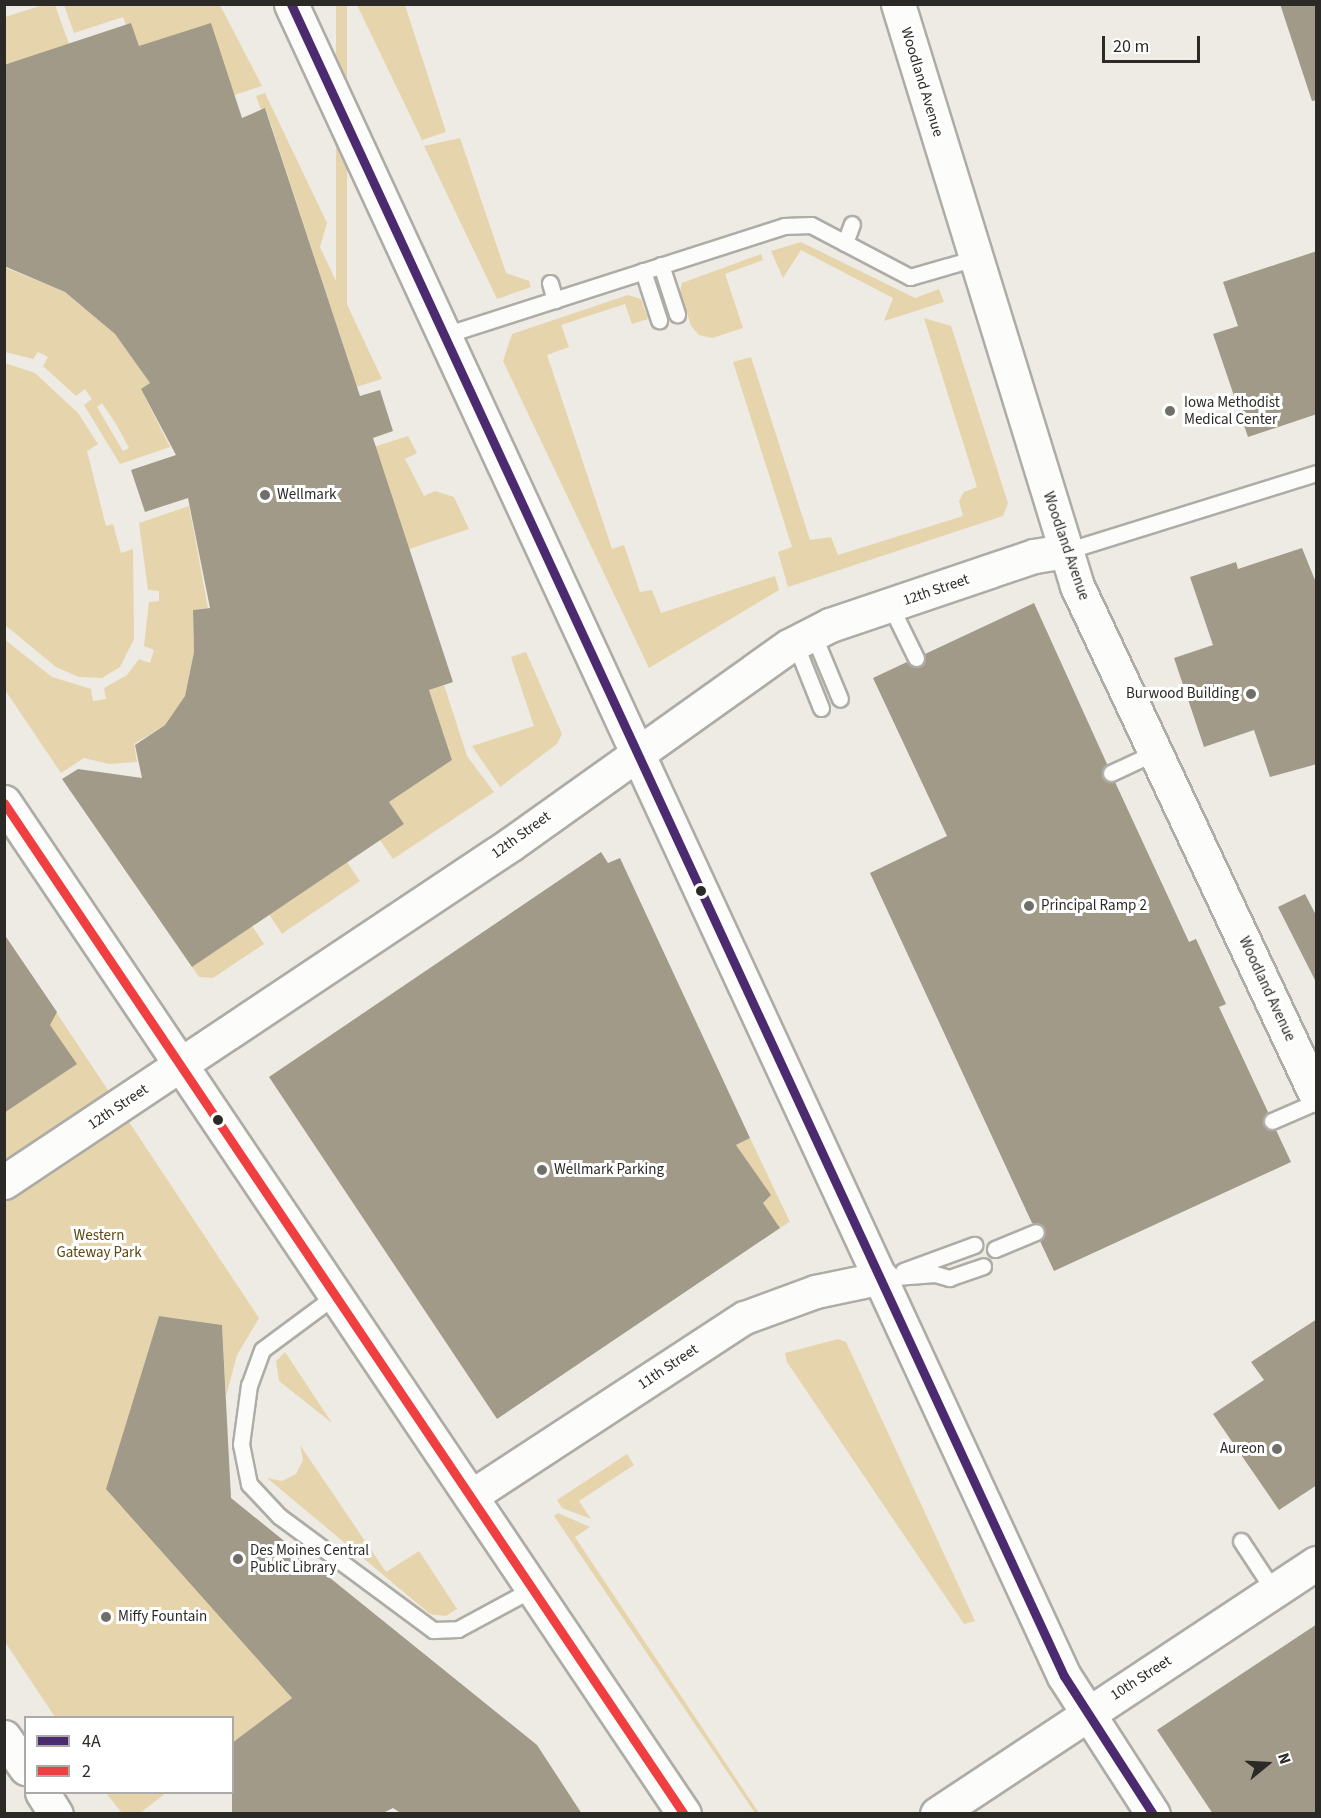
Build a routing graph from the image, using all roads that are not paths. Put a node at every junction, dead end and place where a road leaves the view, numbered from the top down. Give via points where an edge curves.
1 (291, 4) edge
2 (898, 4) edge
3 (852, 224) dead end
4 (707, 234) dead end
5 (845, 243) junction
6 (712, 249) junction
7 (976, 258) junction
8 (661, 265) junction
9 (643, 272) junction
10 (550, 283) dead end
11 (555, 300) junction
12 (677, 314) dead end
13 (659, 320) dead end
14 (445, 335) junction
15 (1317, 473) edge
16 (1066, 551) junction
17 (890, 605) junction
18 (804, 638) junction
19 (916, 658) dead end
20 (840, 699) dead end
21 (821, 708) dead end
22 (638, 749) junction
23 (1156, 752) junction
24 (1111, 773) dead end
25 (4, 802) edge
26 (182, 1064) junction
27 (1317, 1095) edge
28 (1317, 1102) edge
29 (1272, 1121) dead end
30 (4, 1182) edge
31 (1036, 1232) dead end
32 (974, 1245) dead end
33 (995, 1249) dead end
34 (983, 1266) dead end
35 (883, 1278) junction
36 (336, 1295) junction
37 (471, 1497) junction
38 (1241, 1541) dead end
39 (1317, 1563) edge
40 (532, 1589) junction
41 (1274, 1591) junction
42 (1086, 1714) junction
43 (4, 1737) edge
44 (24, 1765) edge
45 (43, 1794) edge
46 (56, 1814) edge
47 (684, 1814) edge
48 (937, 1814) edge
49 (1153, 1814) edge

1 - 14 main road
2 - 7 main road, Woodland Avenue
3 - 5 lane
4 - 6 lane
5 - 6 lane via 811,225 784,226
5 - 7 lane via 910,277
6 - 8 lane
7 - 16 main road, Woodland Avenue
8 - 9 lane
8 - 12 lane
9 - 11 lane
9 - 13 lane
10 - 11 lane
11 - 14 lane
14 - 22 main road
15 - 16 lane
16 - 17 main road, 12th Street via 1034,556
16 - 23 main road, Woodland Avenue
17 - 18 main road, 12th Street
17 - 19 lane
18 - 20 lane
18 - 21 lane
18 - 22 main road, 12th Street
22 - 26 main road, 12th Street via 511,844
22 - 35 main road
23 - 24 lane
23 - 27 main road, Woodland Avenue
25 - 26 main road
26 - 30 main road, 12th Street
26 - 36 main road
28 - 29 lane
31 - 33 lane
32 - 35 lane
34 - 35 lane via 949,1278 935,1274
35 - 37 street, 11th Street via 797,1298 745,1318
35 - 42 main road
36 - 37 main road
36 - 40 lane via 262,1350 249,1385 241,1444 249,1484 279,1516 433,1630 459,1629
37 - 40 main road
38 - 41 lane
39 - 41 main road, 10th Street
40 - 47 main road
41 - 42 main road, 10th Street
42 - 48 main road, 10th Street
42 - 49 main road
43 - 44 main road
45 - 46 main road

